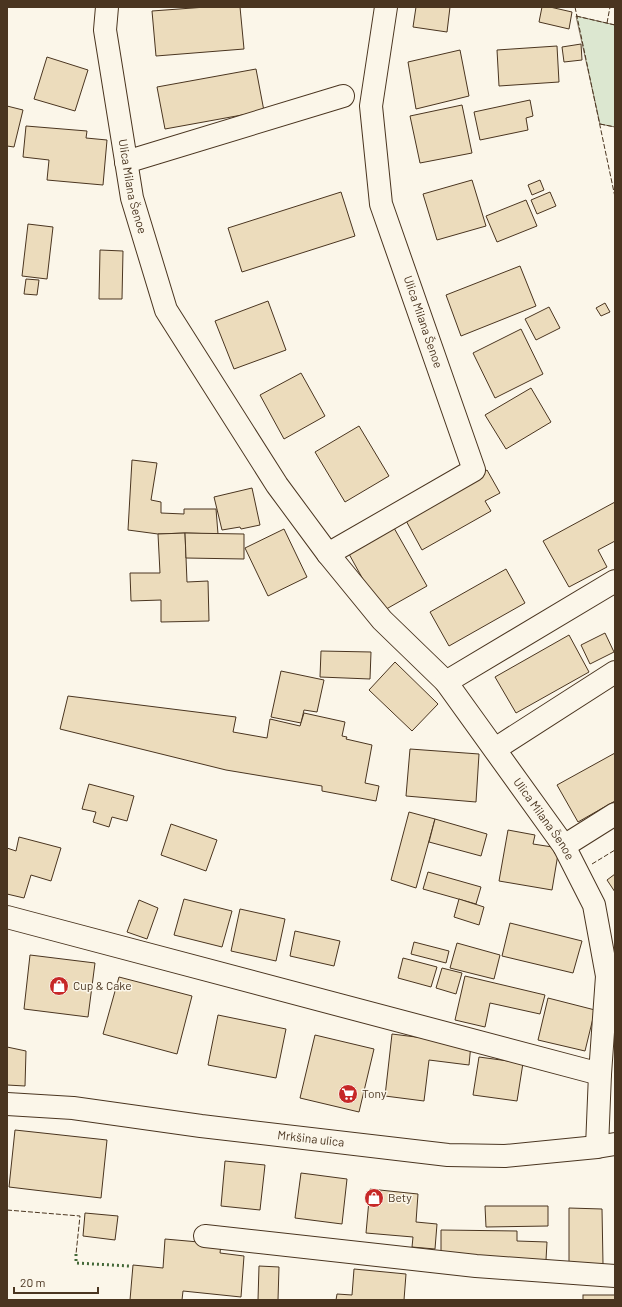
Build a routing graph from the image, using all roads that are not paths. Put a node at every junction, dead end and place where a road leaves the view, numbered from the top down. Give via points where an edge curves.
1 (107, 7) edge
2 (386, 7) edge
3 (343, 96) dead end
4 (126, 162) junction
5 (328, 554) junction
6 (615, 581) edge
7 (615, 672) edge
8 (446, 682) junction
9 (495, 749) junction
10 (615, 814) edge
11 (564, 846) junction
12 (7, 917) edge
13 (600, 1074) junction
14 (7, 1104) edge
15 (606, 1145) edge
16 (205, 1236) dead end
17 (615, 1276) edge

1 - 4 street, Ulica Milana Šenoe via 105,30
2 - 5 street, Ulica Milana Šenoe via 371,106 381,204 474,470
3 - 4 street
4 - 5 street, Ulica Milana Šenoe via 132,198 166,310 277,485
5 - 8 street, Ulica Milana Šenoe via 382,620
6 - 8 street
7 - 9 street
8 - 9 street, Ulica Milana Šenoe
9 - 11 street, Ulica Milana Šenoe
10 - 11 street
11 - 13 street, Ulica Milana Šenoe via 594,905 607,976
12 - 13 street
13 - 15 street, Ulica Milana Šenoe
14 - 15 street, Mrkšina ulica via 73,1108 448,1155 505,1156
16 - 17 street via 476,1266

